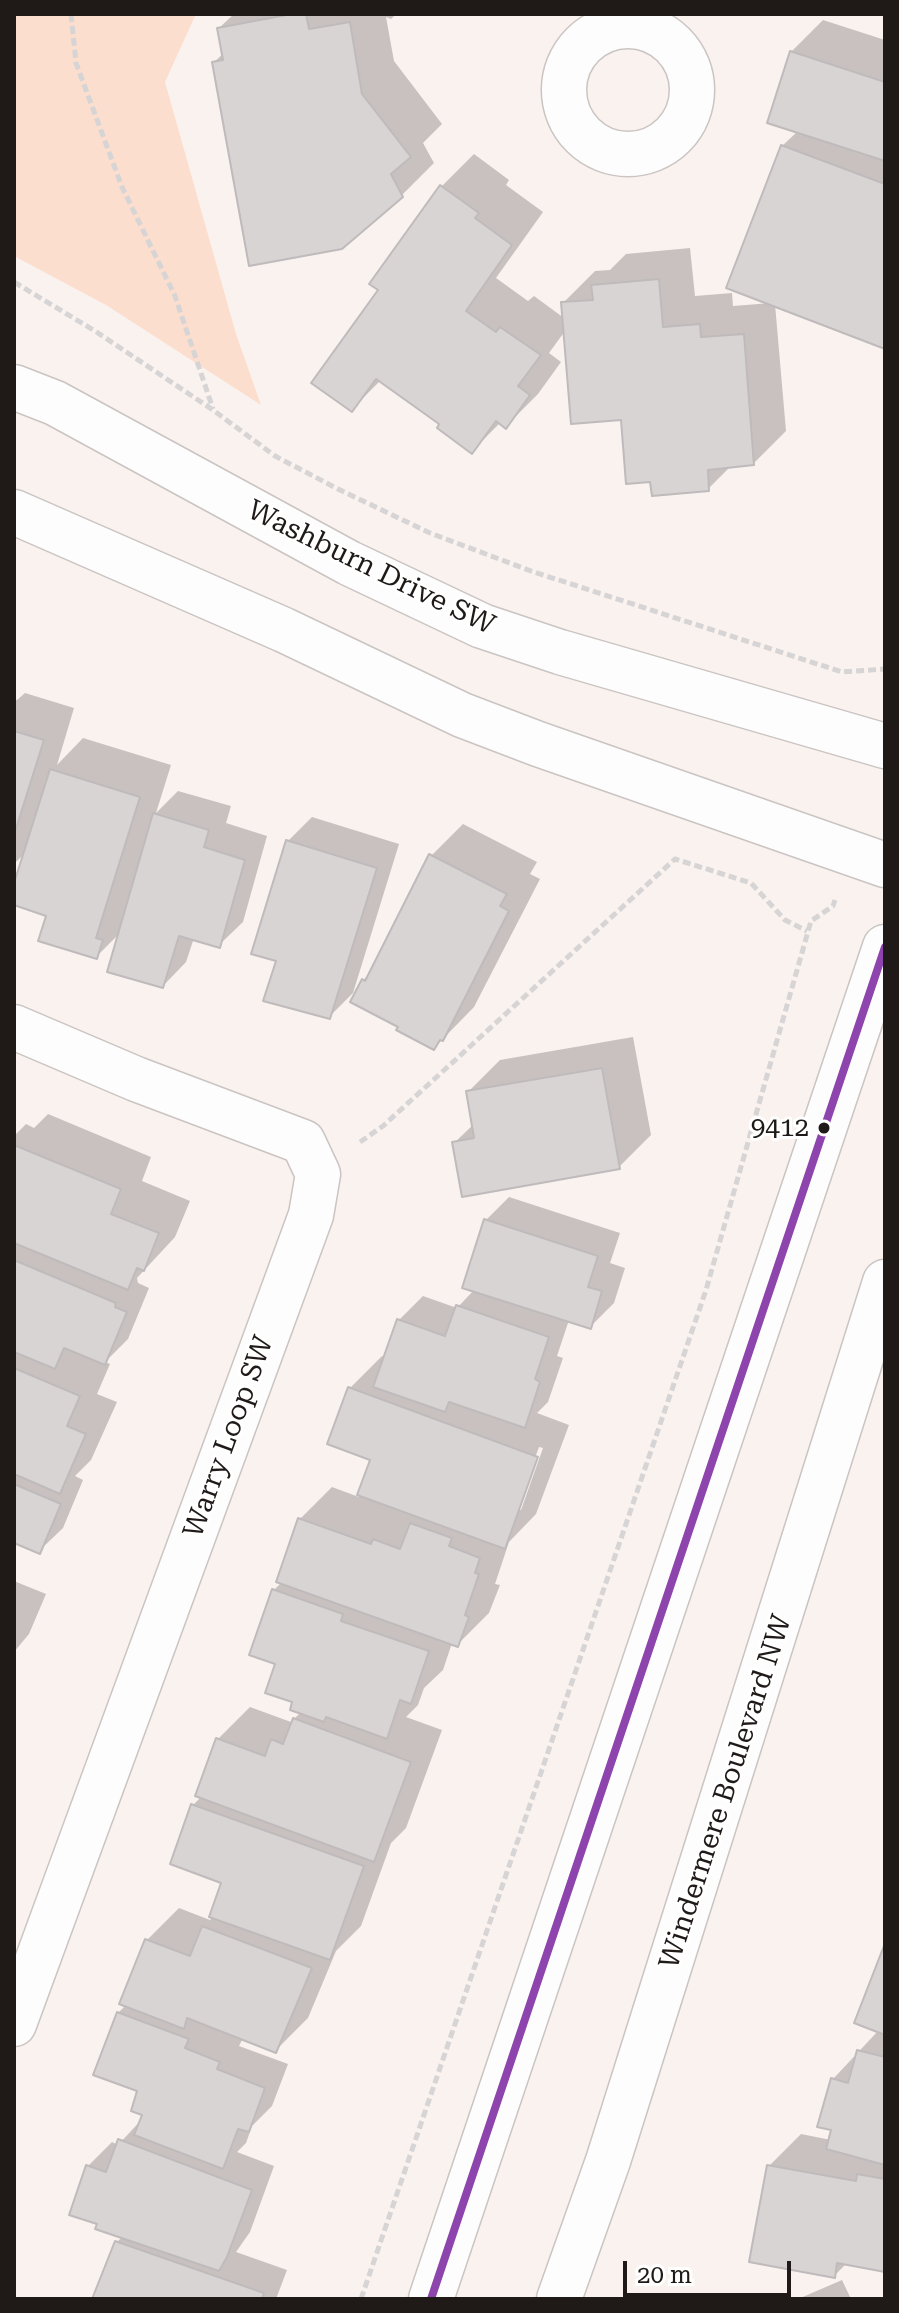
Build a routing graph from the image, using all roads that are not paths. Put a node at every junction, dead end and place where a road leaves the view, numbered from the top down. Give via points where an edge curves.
1 (14, 387) edge
2 (14, 512) edge
3 (885, 746) edge
4 (870, 859) edge
5 (885, 947) edge
6 (14, 1027) edge
7 (885, 1282) edge
8 (14, 2024) edge
9 (431, 2299) edge
10 (559, 2299) edge

1 - 3 street, Washburn Drive SW via 55,403 349,563 482,626
2 - 4 street via 462,715
5 - 9 street
6 - 8 street, Warry Loop SW via 303,1142 318,1174 311,1215
7 - 10 street, Windermere Boulevard NW via 613,2147

